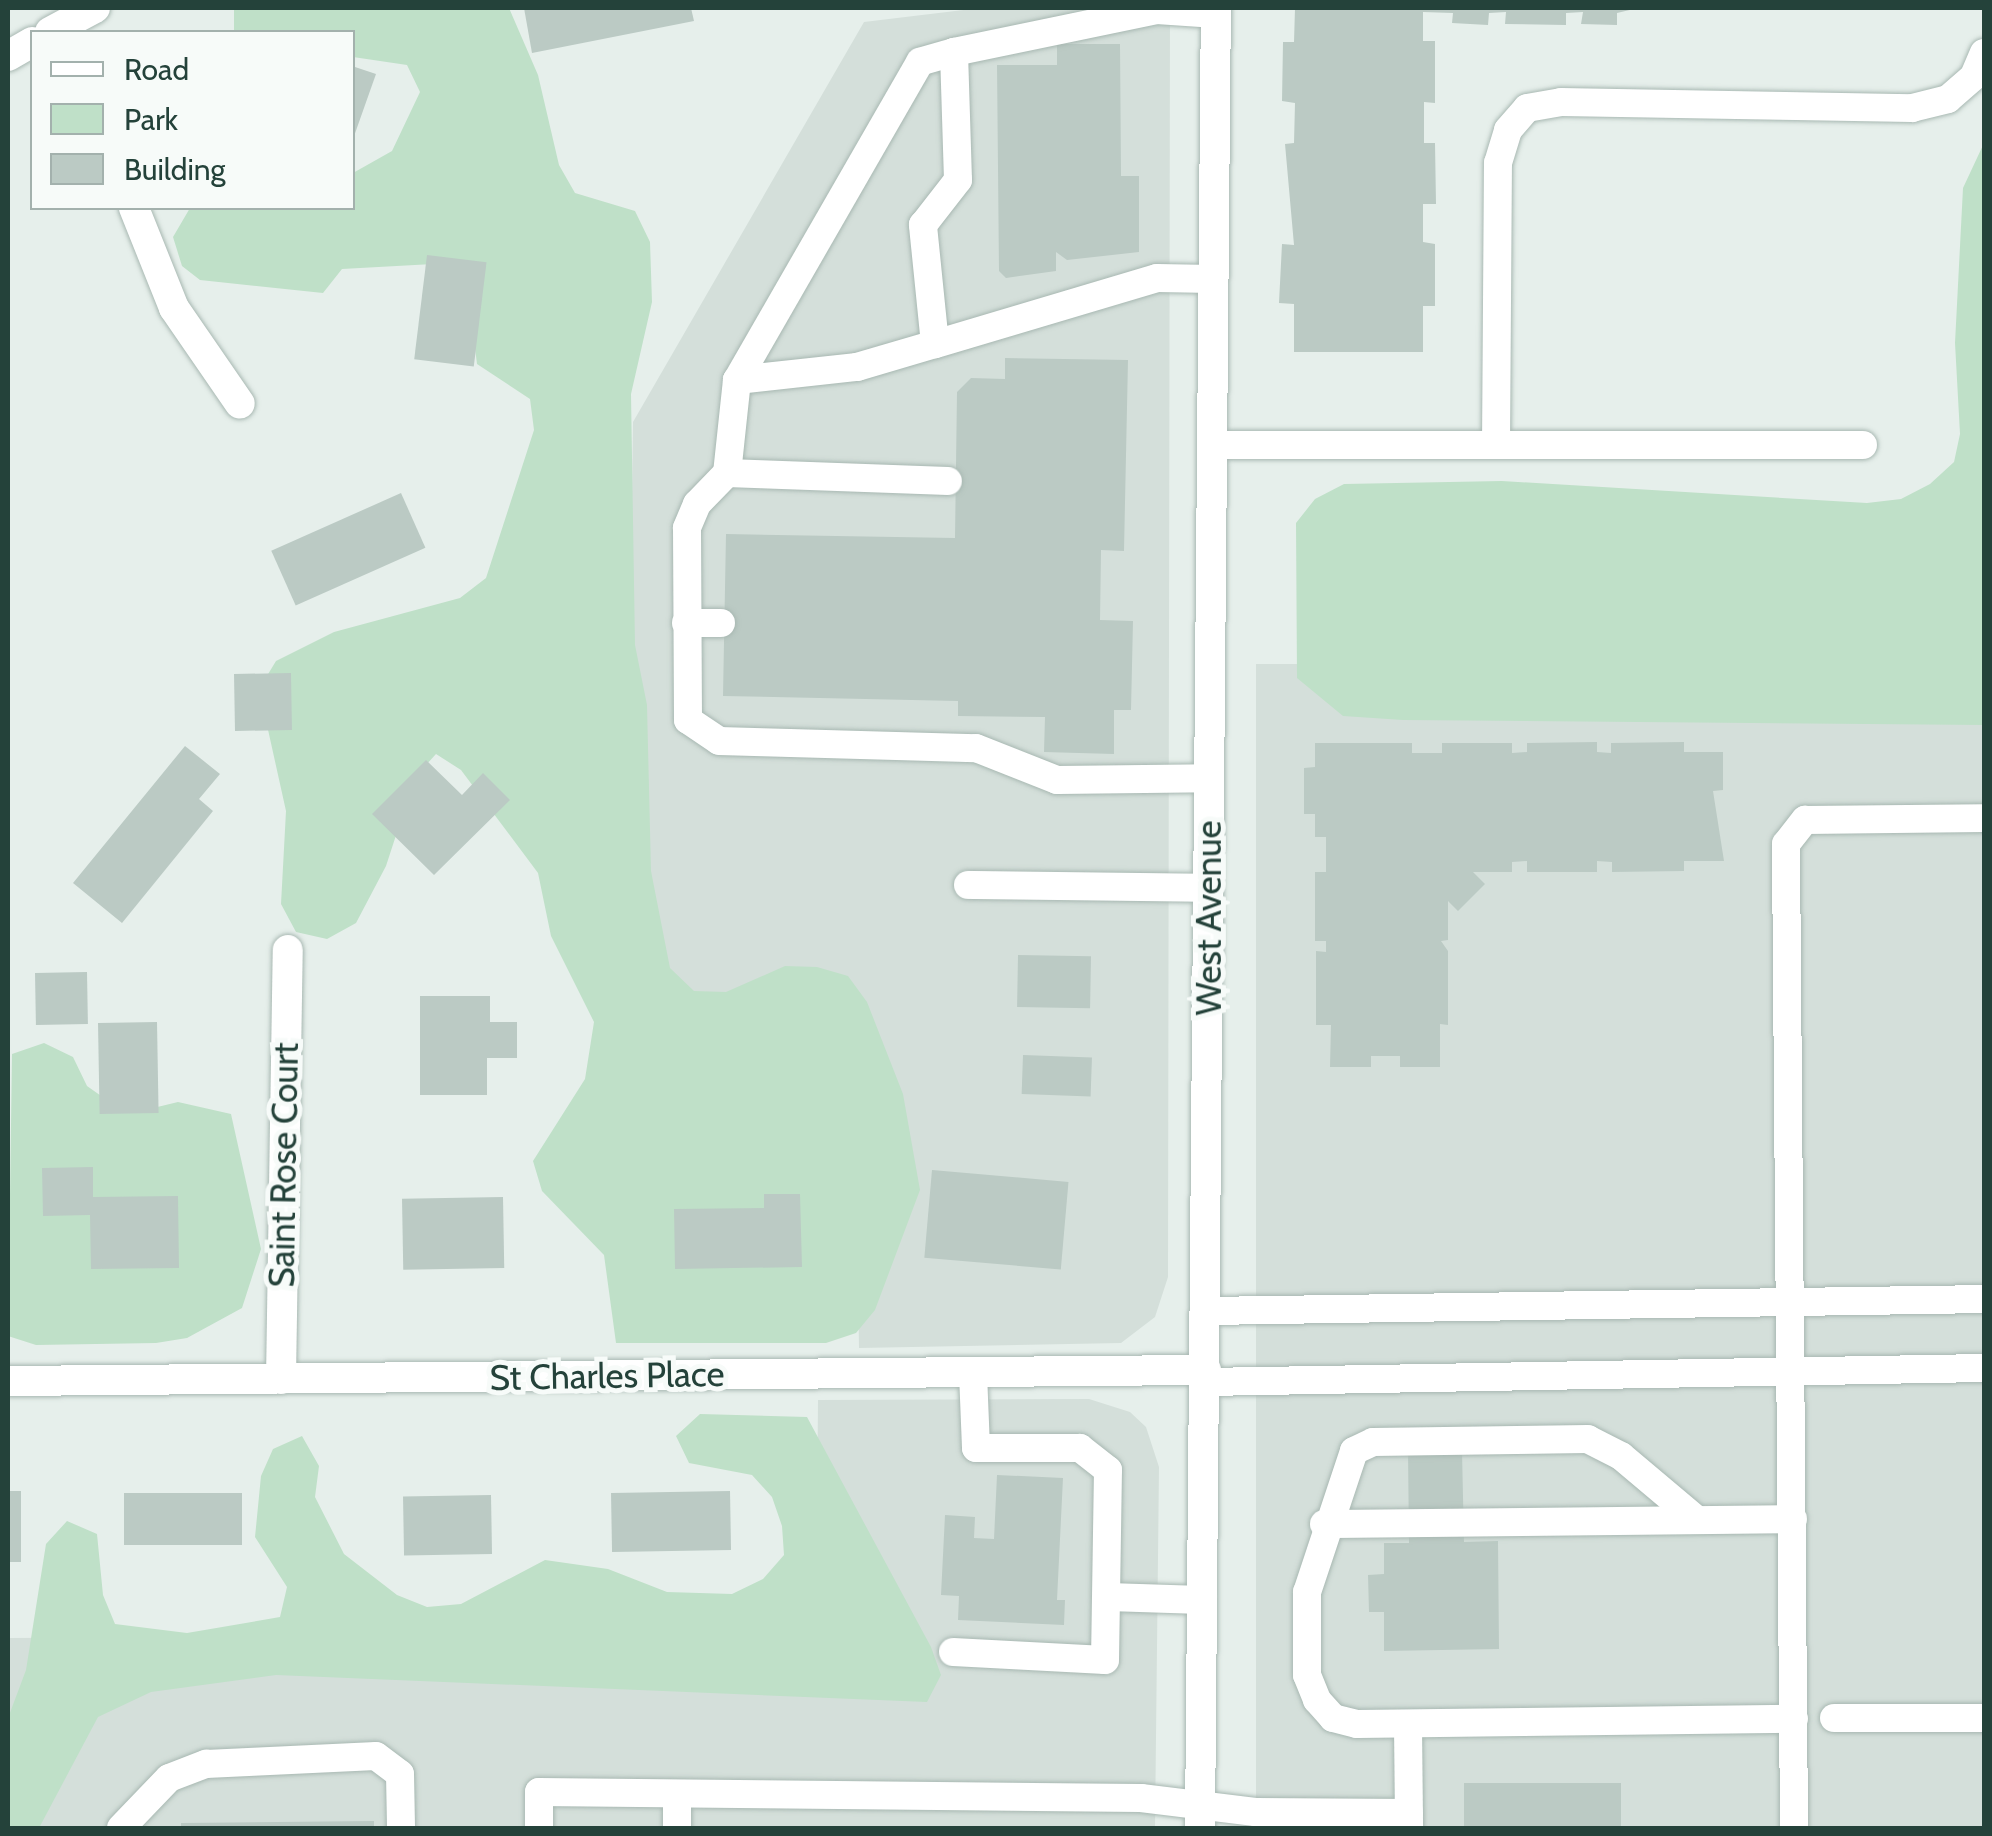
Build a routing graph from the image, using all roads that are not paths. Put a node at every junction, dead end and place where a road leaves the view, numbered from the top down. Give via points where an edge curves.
1 (96, 8) edge
2 (1216, 11) edge
3 (59, 30) edge
4 (30, 43) edge
5 (954, 52) junction
6 (1984, 53) edge
7 (8, 56) edge
8 (135, 210) edge
9 (1214, 279) junction
10 (935, 344) junction
11 (737, 380) junction
12 (240, 404) dead end
13 (1863, 444) dead end
14 (1213, 445) junction
15 (1496, 445) junction
16 (727, 474) junction
17 (948, 480) dead end
18 (686, 623) junction
19 (721, 623) dead end
20 (1210, 778) junction
21 (1984, 818) edge
22 (968, 884) dead end
23 (1209, 888) junction
24 (288, 950) dead end
25 (1984, 1299) edge
26 (1792, 1302) junction
27 (1206, 1311) junction
28 (1984, 1368) edge
29 (1792, 1370) junction
30 (973, 1372) junction
31 (1206, 1376) junction
32 (280, 1379) junction
33 (8, 1381) edge
34 (1697, 1520) junction
35 (1793, 1520) junction
36 (1324, 1524) junction
37 (1107, 1597) junction
38 (1203, 1600) junction
39 (953, 1652) dead end
40 (1834, 1718) dead end
41 (1984, 1718) edge
42 (1794, 1719) junction
43 (1408, 1725) junction
44 (677, 1795) junction
45 (1200, 1817) edge
46 (1346, 1820) edge
47 (1409, 1821) edge
48 (121, 1828) edge
49 (400, 1828) edge
50 (539, 1828) edge
51 (677, 1828) edge
52 (1794, 1828) edge

1 - 3 street
2 - 5 lane via 1157,10
2 - 9 street, West Avenue
4 - 7 street
5 - 10 lane via 958,180 923,225
5 - 11 lane via 920,62
6 - 15 lane via 1974,76 1948,99 1912,108 1561,102 1527,108 1498,162
8 - 12 street via 174,308
9 - 10 lane via 1157,278
9 - 14 street, West Avenue
10 - 11 lane via 857,367
11 - 16 lane
13 - 15 lane
14 - 15 lane
14 - 20 street, West Avenue
16 - 17 lane
16 - 18 lane via 687,528
18 - 19 lane
18 - 20 lane via 686,706 706,738 976,748 1057,780
20 - 23 street, West Avenue
21 - 26 lane via 1805,820 1786,844
22 - 23 lane
23 - 27 street, West Avenue
24 - 32 street, Saint Rose Court
25 - 26 lane
26 - 27 lane
26 - 29 lane
27 - 31 street, West Avenue
28 - 29 lane
29 - 31 lane
29 - 35 lane
30 - 31 street, St Charles Place
30 - 32 street, St Charles Place
30 - 37 lane via 976,1448 1080,1448 1108,1470
31 - 38 street, West Avenue
32 - 33 street, St Charles Place
34 - 35 lane
34 - 36 lane
34 - 36 lane via 1608,1446 1558,1437 1373,1442 1354,1451
35 - 42 lane
36 - 43 lane via 1307,1592 1307,1675 1317,1700 1333,1718
37 - 38 lane
37 - 39 lane via 1105,1660
38 - 45 street, West Avenue
40 - 41 lane
42 - 43 lane
42 - 52 lane
43 - 47 lane
44 - 45 lane via 1141,1798
44 - 50 lane via 539,1792
44 - 51 lane
45 - 46 lane
46 - 47 lane
48 - 49 lane via 169,1778 206,1764 376,1756 400,1774

